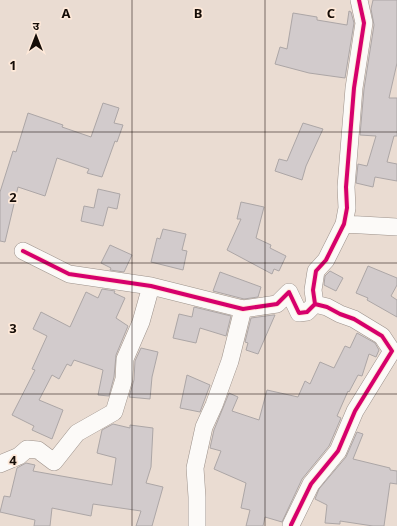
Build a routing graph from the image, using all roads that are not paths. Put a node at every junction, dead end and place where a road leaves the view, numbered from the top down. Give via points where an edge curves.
1 (359, 0) edge
2 (344, 224) junction
3 (397, 227) edge
4 (23, 251) dead end
5 (151, 286) junction
6 (315, 304) junction
7 (243, 309) junction
8 (0, 464) edge
9 (197, 526) edge
10 (290, 526) edge

1 - 2 street via 364,23 354,88
2 - 3 street
2 - 6 street via 326,260 316,270 313,290
4 - 5 street via 69,274
5 - 7 street
5 - 8 street via 141,322 125,359 124,379 114,412 76,433 54,462 38,450 27,449 19,456
6 - 7 street via 307,312 299,314 289,292 277,304
6 - 10 street via 354,319 382,336 392,351 355,411 338,451 311,484
7 - 9 street via 230,361 204,427 195,468

